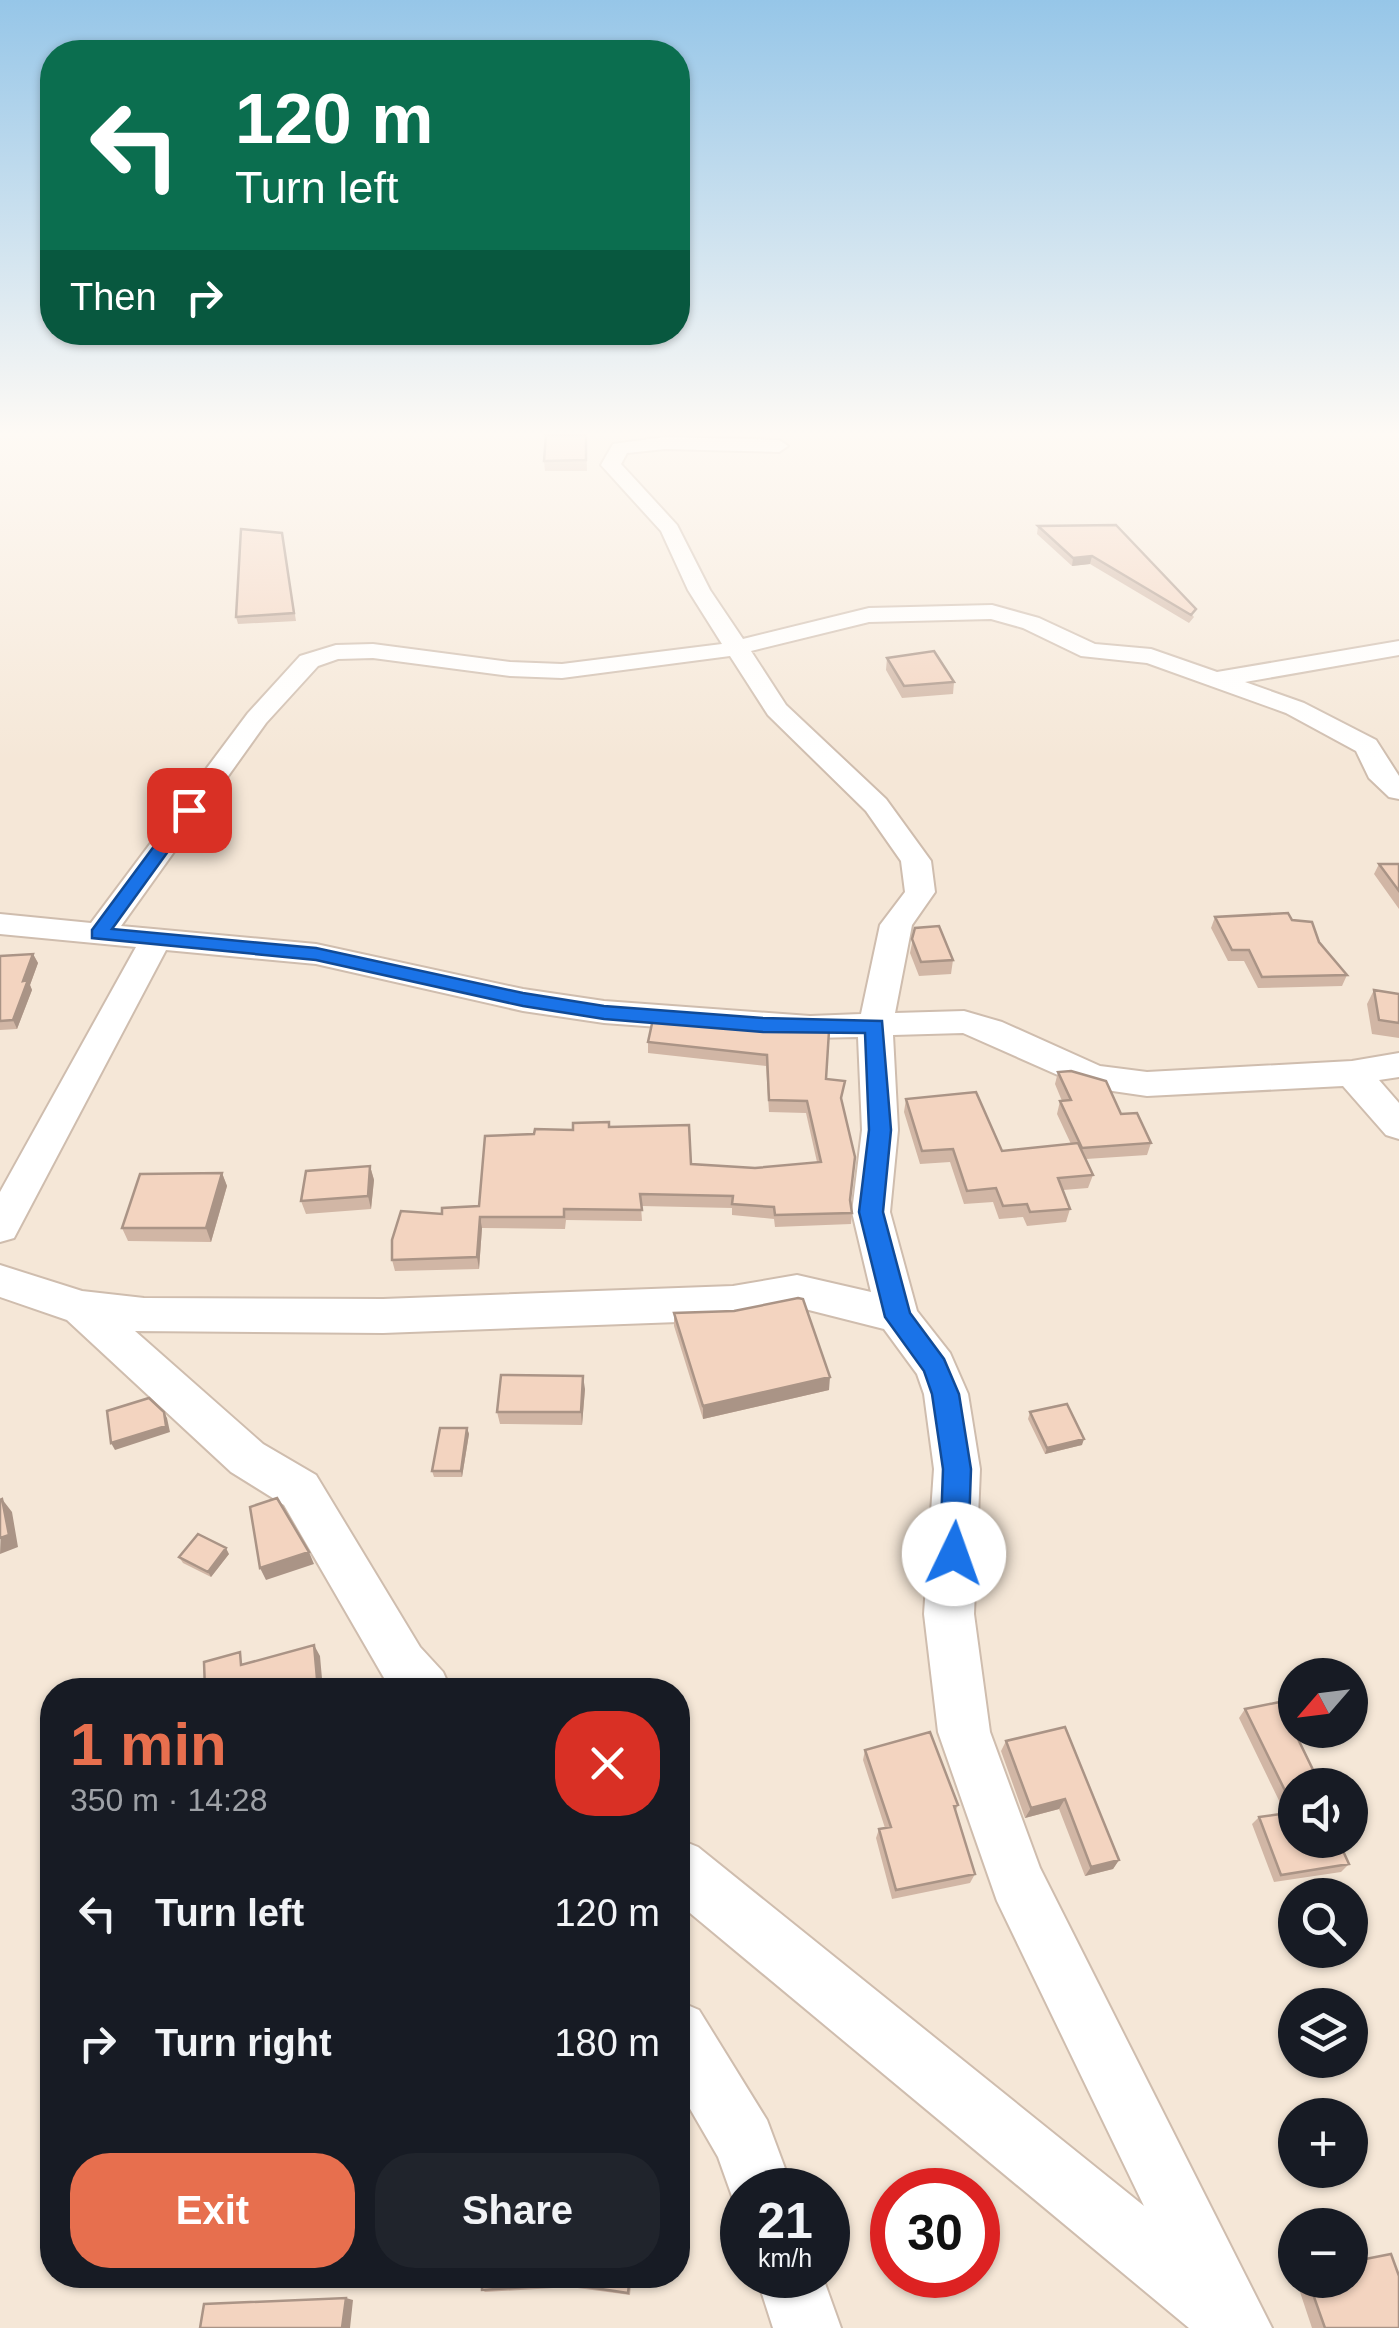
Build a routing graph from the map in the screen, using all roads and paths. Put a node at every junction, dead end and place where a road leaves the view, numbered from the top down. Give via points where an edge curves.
1 (677, 544) edge
2 (736, 648) junction
3 (1399, 648) edge
4 (1217, 678) junction
5 (1398, 790) edge
6 (0, 924) edge
7 (99, 934) junction
8 (156, 939) junction
9 (875, 1026) junction
10 (1399, 1065) edge
11 (1352, 1073) junction
12 (1399, 1126) edge
13 (0, 1227) edge
14 (0, 1280) edge
15 (82, 1308) junction
16 (898, 1317) junction
17 (415, 1678) edge
18 (690, 1877) edge
19 (690, 2050) edge
20 (754, 2168) edge
21 (797, 2298) edge
22 (1237, 2326) edge
23 (807, 2328) edge

1 - 2 street
2 - 4 street via 869,614 992,612 1090,651 1151,656
2 - 7 street via 562,671 373,650 309,661 257,718
2 - 9 street via 777,710 876,805 916,861 920,892 896,924
3 - 4 street
4 - 5 street via 1368,746 1379,772
6 - 7 street
7 - 8 street
8 - 9 street via 316,954 604,1012
8 - 13 street
9 - 11 street via 964,1022 1080,1072 1147,1084
9 - 16 street via 880,1130 871,1212
10 - 11 street
11 - 12 street
14 - 15 street
15 - 16 street via 144,1315 383,1316 733,1303 797,1291
15 - 17 street via 247,1458 300,1490
16 - 22 street via 935,1366 957,1469 949,1614 964,1732 1018,1881
18 - 22 street
19 - 20 street
21 - 23 street

